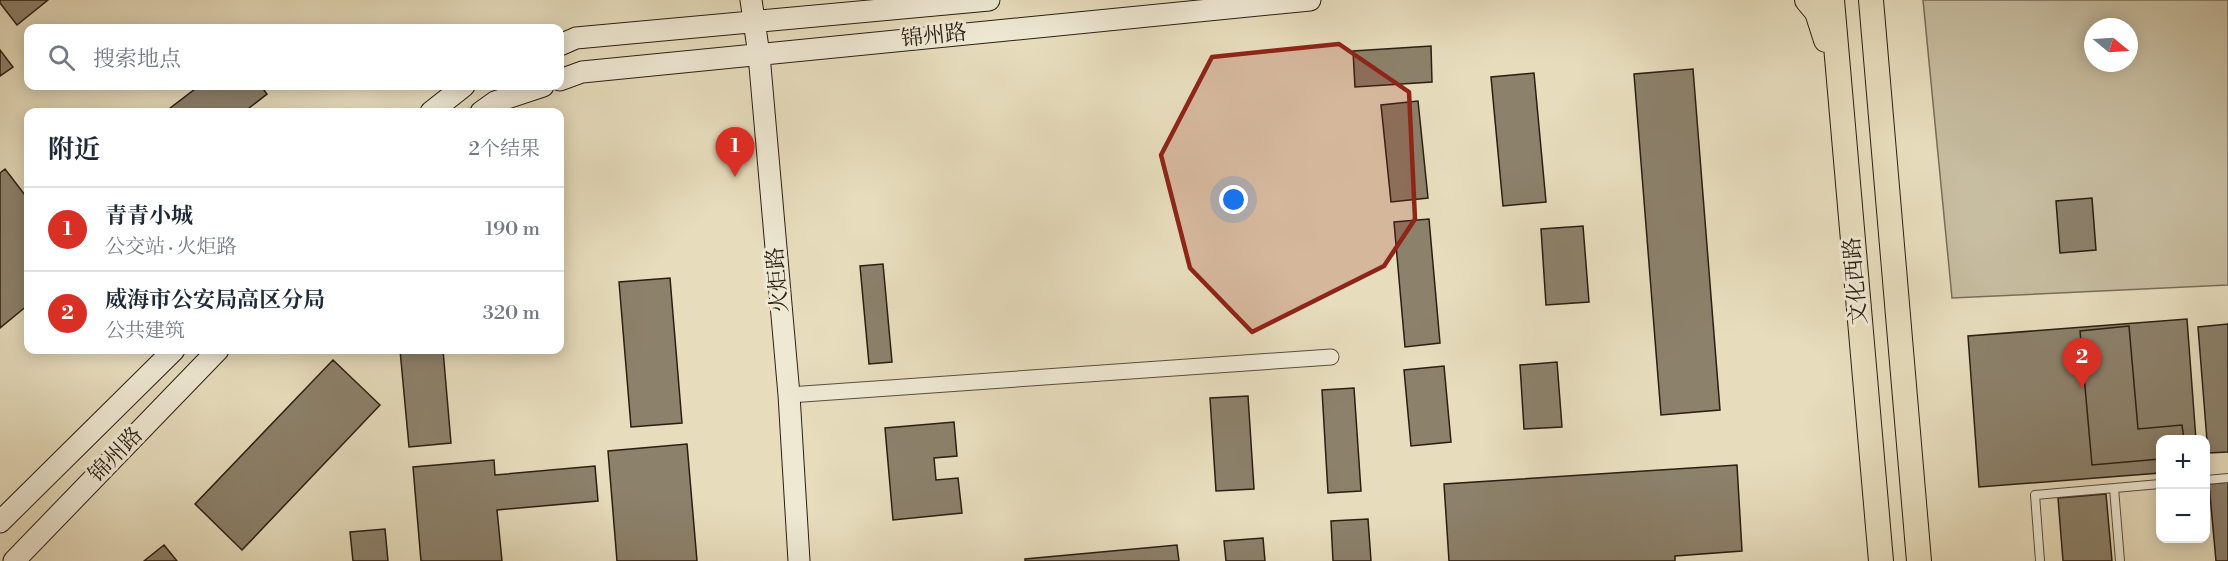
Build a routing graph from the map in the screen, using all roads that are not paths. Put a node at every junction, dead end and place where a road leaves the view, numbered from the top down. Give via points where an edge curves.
1 (751, 0) edge
2 (989, 0) edge
3 (1310, 0) edge
4 (1807, 0) edge
5 (1832, 0) edge
6 (1871, 0) edge
7 (1890, 0) edge
8 (754, 21) junction
9 (564, 43) edge
10 (759, 55) junction
11 (564, 79) edge
12 (1877, 85) junction
13 (1839, 88) junction
14 (460, 90) edge
15 (531, 90) edge
16 (436, 108) edge
17 (487, 108) edge
18 (170, 354) edge
19 (214, 354) edge
20 (1331, 357) dead end
21 (789, 395) junction
22 (2228, 478) edge
23 (2210, 480) edge
24 (2156, 484) edge
25 (2114, 488) junction
26 (0, 522) edge
27 (14, 561) edge
28 (799, 561) edge
29 (1881, 561) edge
30 (1919, 561) edge
31 (2040, 561) edge
32 (2120, 561) edge

1 - 8 main road, 火炬路
2 - 8 main road, 锦州路
3 - 10 main road, 锦州路
4 - 13 main road via 1822,25
5 - 13 main road, 文化西路
6 - 12 main road, 文化西路
7 - 12 main road via 1881,28
8 - 9 main road, 锦州路 via 576,38
8 - 10 main road, 火炬路
10 - 11 main road, 锦州路 via 582,72
10 - 21 main road, 火炬路
12 - 30 main road, 文化西路
13 - 29 main road, 文化西路
14 - 16 main road
15 - 17 main road
18 - 26 main road, 锦州路
19 - 27 main road, 锦州路
20 - 21 street
21 - 28 main road, 火炬路
22 - 23 lane
24 - 25 lane
25 - 31 lane via 2035,495
25 - 32 lane

